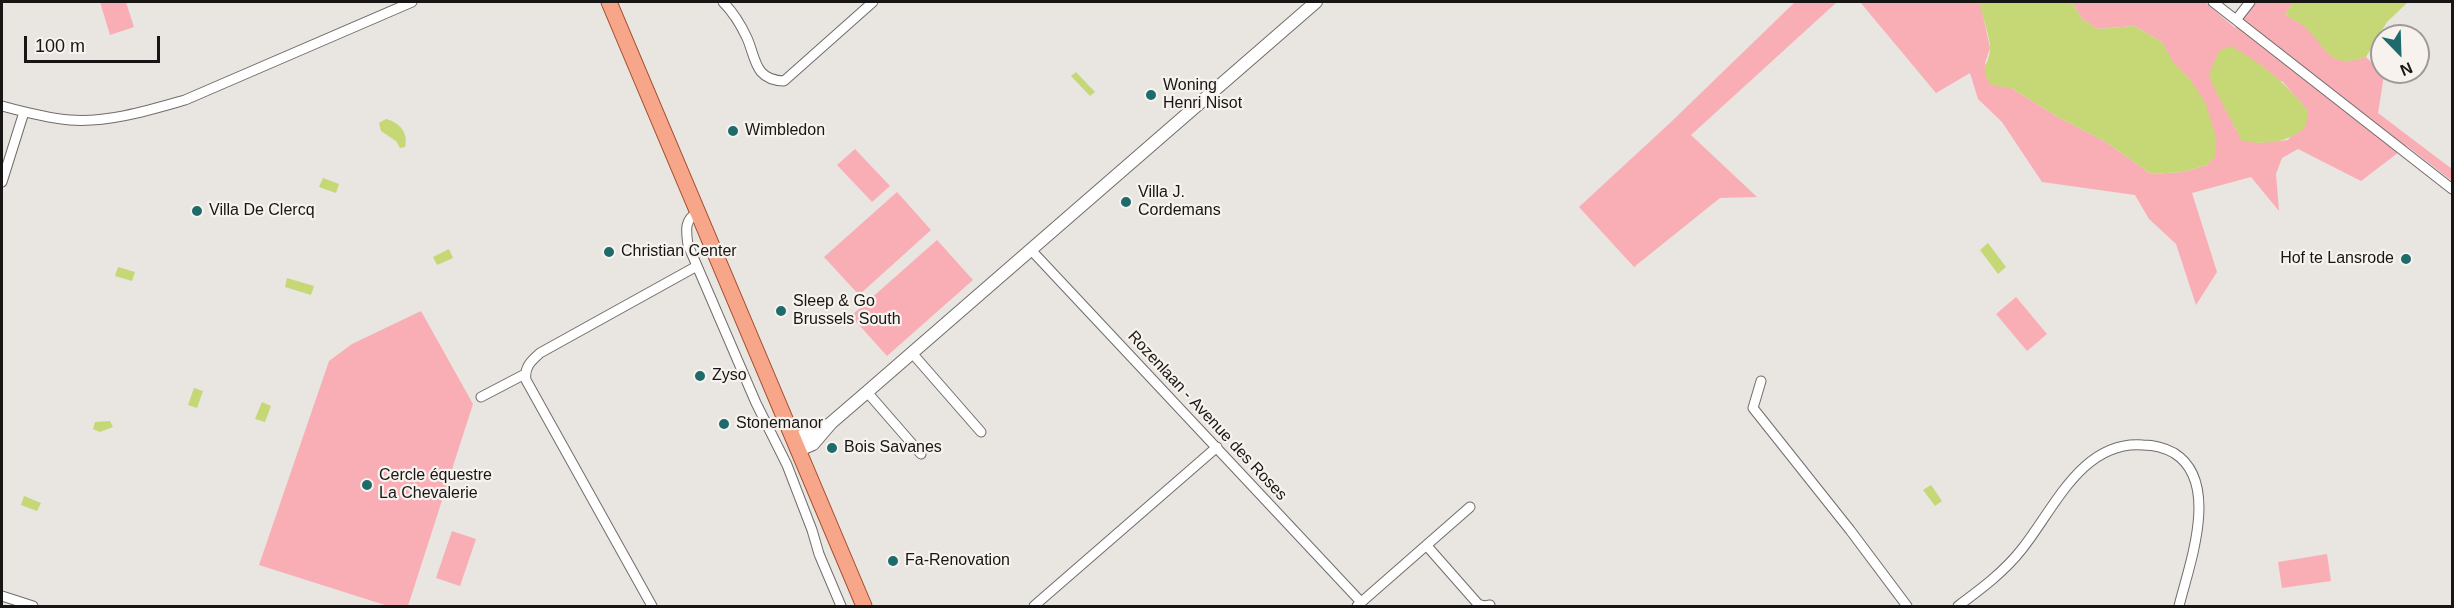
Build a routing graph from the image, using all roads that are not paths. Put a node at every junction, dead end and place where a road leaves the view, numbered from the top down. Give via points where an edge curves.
1 (412, 2) edge
2 (609, 2) edge
3 (723, 2) edge
4 (873, 2) edge
5 (1316, 2) edge
6 (2213, 2) edge
7 (2250, 2) edge
8 (2236, 20) junction
9 (2, 106) edge
10 (24, 112) junction
11 (2, 182) edge
12 (2452, 189) edge
13 (698, 212) junction
14 (1032, 251) junction
15 (697, 266) junction
16 (912, 353) junction
17 (525, 374) junction
18 (1761, 381) dead end
19 (867, 392) junction
20 (481, 397) dead end
21 (981, 432) dead end
22 (796, 444) junction
23 (1216, 447) junction
24 (921, 454) dead end
25 (1470, 507) dead end
26 (1427, 546) junction
27 (2, 596) edge
28 (1359, 604) edge
29 (1490, 605) dead end
30 (33, 606) edge
31 (652, 606) edge
32 (841, 606) edge
33 (864, 606) edge
34 (1034, 606) edge
35 (1907, 606) edge
36 (1958, 606) edge
37 (2179, 606) edge

1 - 10 street via 185,100 107,118 75,120
2 - 13 main road
3 - 4 street via 739,21 756,65 775,81 784,81
5 - 14 street
6 - 8 street
7 - 8 street
8 - 12 street
9 - 10 street
10 - 11 street
13 - 15 street via 690,216 686,231
13 - 22 main road
14 - 16 street
14 - 23 street, Rozenlaan - Avenue des Roses
15 - 17 street via 540,353 528,363
15 - 32 street via 787,465
16 - 19 street
16 - 21 street
17 - 20 street
17 - 31 street
18 - 35 street via 1753,408
19 - 22 street via 831,423
19 - 24 street
22 - 33 main road
23 - 28 street, Rozenlaan - Avenue des Roses
23 - 34 street
25 - 26 street
26 - 28 street
26 - 29 street via 1478,604
27 - 30 street
36 - 37 street via 2011,562 2080,470 2096,457 2130,444 2163,448 2185,462 2193,475 2200,504 2199,520

